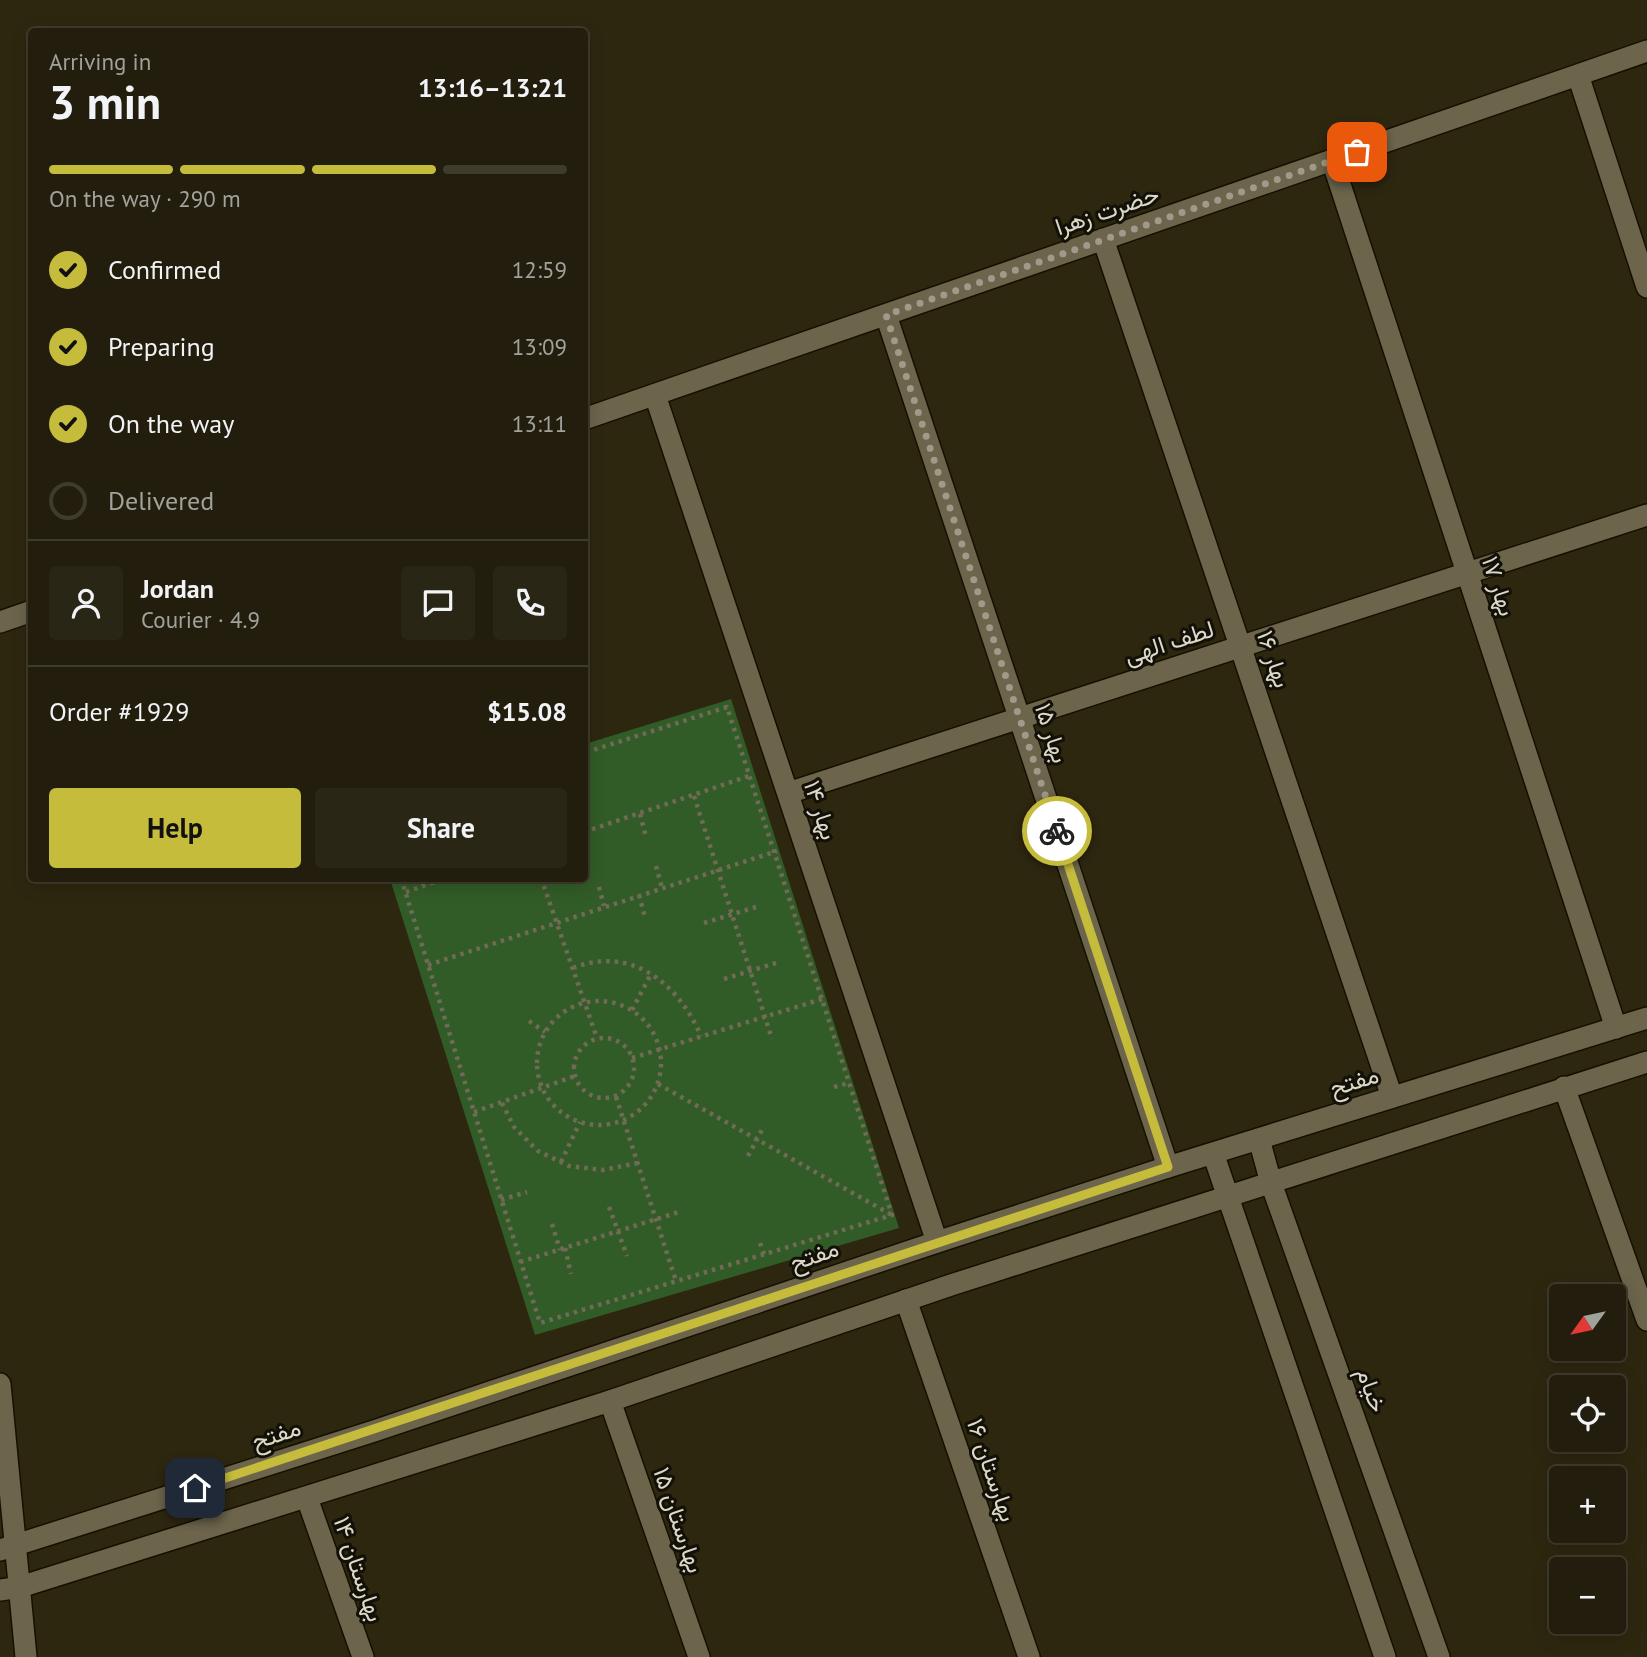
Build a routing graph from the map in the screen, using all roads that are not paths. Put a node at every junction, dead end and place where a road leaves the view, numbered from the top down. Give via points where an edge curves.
1 (1647, 51) edge
2 (1578, 75) junction
3 (1332, 160) junction
4 (1104, 239) junction
5 (1647, 287) edge
6 (886, 315) junction
7 (655, 395) junction
8 (588, 418) edge
9 (1647, 515) edge
10 (1467, 573) junction
11 (28, 612) edge
12 (0, 621) edge
13 (1241, 646) junction
14 (1019, 718) junction
15 (788, 793) junction
16 (1647, 1018) edge
17 (1616, 1028) junction
18 (1647, 1062) edge
19 (1564, 1087) junction
20 (1392, 1097) junction
21 (1259, 1139) junction
22 (1213, 1153) junction
23 (1168, 1167) junction
24 (1272, 1183) junction
25 (1227, 1198) junction
26 (937, 1242) junction
27 (906, 1300) junction
28 (1647, 1320) edge
29 (0, 1384) edge
30 (610, 1401) junction
31 (307, 1498) junction
32 (8, 1548) edge
33 (10, 1588) edge
34 (26, 1657) edge
35 (363, 1657) edge
36 (699, 1657) edge
37 (1029, 1657) edge
38 (1385, 1657) edge
39 (1439, 1657) edge

1 - 2 street, حضرت زهرا
2 - 3 street, حضرت زهرا
2 - 5 street
3 - 4 street, حضرت زهرا
3 - 10 street, بهار ۱۷
4 - 6 street, حضرت زهرا
4 - 13 street, بهار ۱۶
6 - 7 street, حضرت زهرا
6 - 14 street, بهار ۱۵
7 - 8 street, حضرت زهرا
7 - 15 street, بهار ۱۴
9 - 10 street, لطف الهی
10 - 13 street, لطف الهی
10 - 17 street, بهار ۱۷
11 - 12 street
13 - 14 street, لطف الهی
13 - 20 street, بهار ۱۶
14 - 15 street, لطف الهی
14 - 23 street, بهار ۱۵
15 - 26 street, بهار ۱۴
16 - 17 street, مفتح
17 - 20 street, مفتح
18 - 19 street
19 - 24 street
19 - 28 street
20 - 21 street, مفتح
21 - 22 street, مفتح
21 - 24 street, خیام
22 - 23 street, مفتح
22 - 25 street
23 - 26 street, مفتح
24 - 25 street
24 - 39 street, خیام
25 - 27 street
25 - 38 street
26 - 32 street, مفتح
27 - 30 street
27 - 37 street, بهارستان ۱۶
29 - 32 street
30 - 31 street
30 - 36 street, بهارستان ۱۵
31 - 33 street
31 - 35 street, بهارستان ۱۴
32 - 33 street
33 - 34 street

